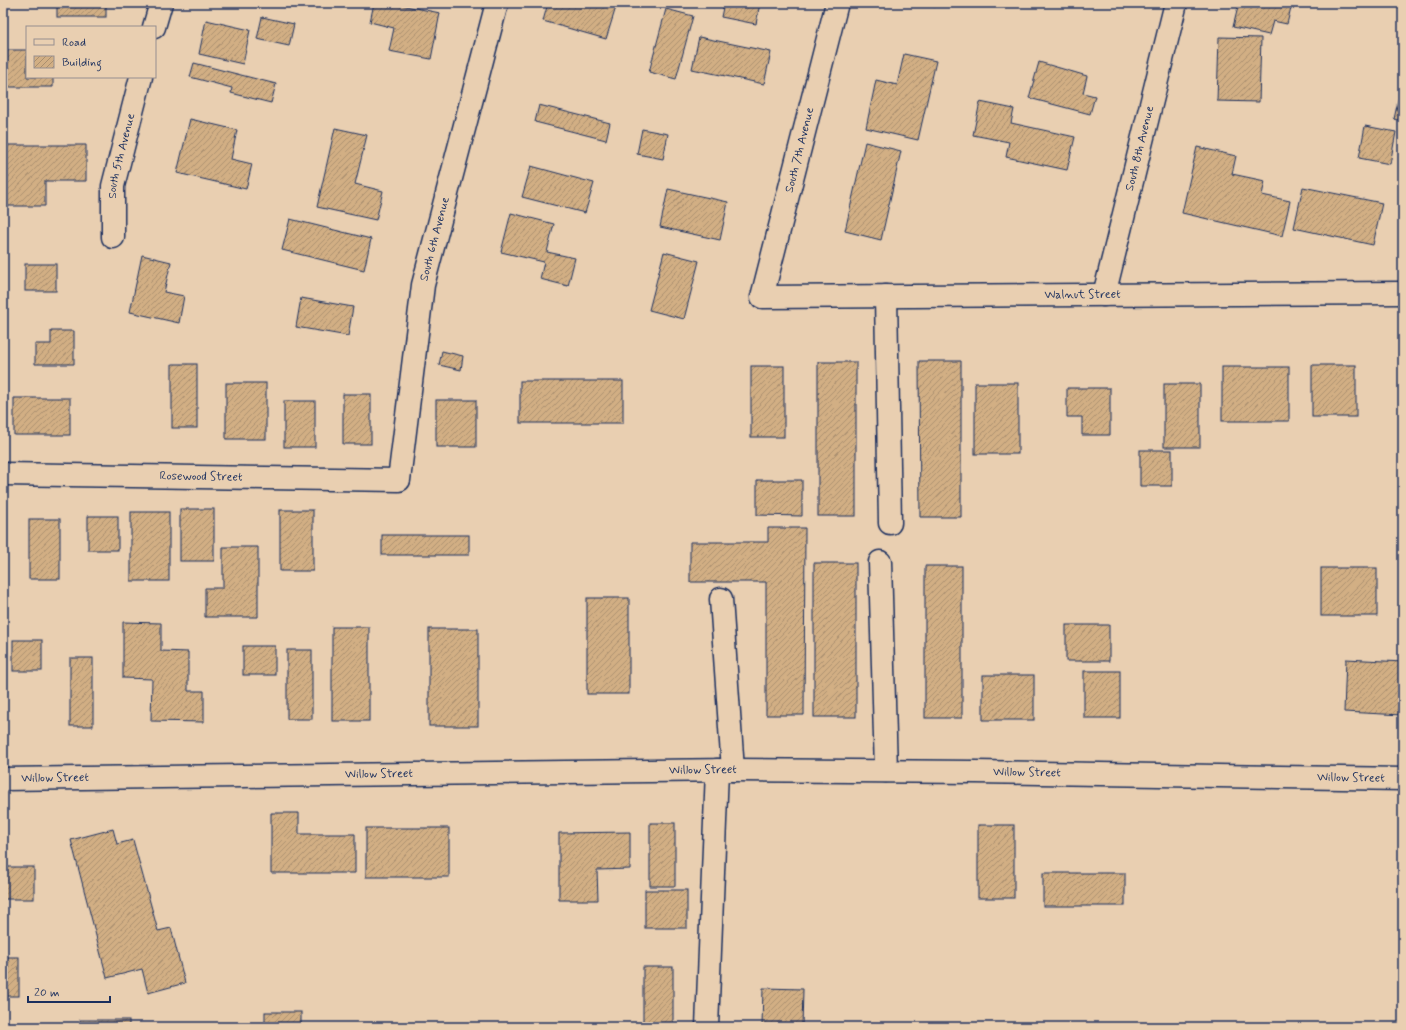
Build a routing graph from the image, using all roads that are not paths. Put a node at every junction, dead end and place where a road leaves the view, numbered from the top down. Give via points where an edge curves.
1 (161, 3) edge
2 (497, 3) edge
3 (837, 3) edge
4 (1176, 3) edge
5 (154, 26) edge
6 (141, 78) edge
7 (113, 237) dead end
8 (1403, 294) edge
9 (1104, 295) junction
10 (886, 296) junction
11 (762, 297) joint
12 (3, 474) edge
13 (399, 480) joint
14 (890, 523) dead end
15 (880, 562) dead end
16 (721, 599) dead end
17 (725, 770) junction
18 (886, 771) junction
19 (3, 779) edge
20 (1403, 779) edge
21 (707, 1027) edge

1 - 5 street
2 - 13 street, South 6th Avenue via 423,285
3 - 11 street, South 7th Avenue
4 - 9 street, South 8th Avenue
6 - 7 street, South 5th Avenue via 113,186
8 - 9 street, Walnut Street
9 - 10 street, Walnut Street
10 - 11 street, Walnut Street
10 - 14 street
12 - 13 street, Rosewood Street
15 - 18 street
16 - 17 street
17 - 18 street, Willow Street
17 - 19 street, Willow Street
17 - 21 street
18 - 20 street, Willow Street

